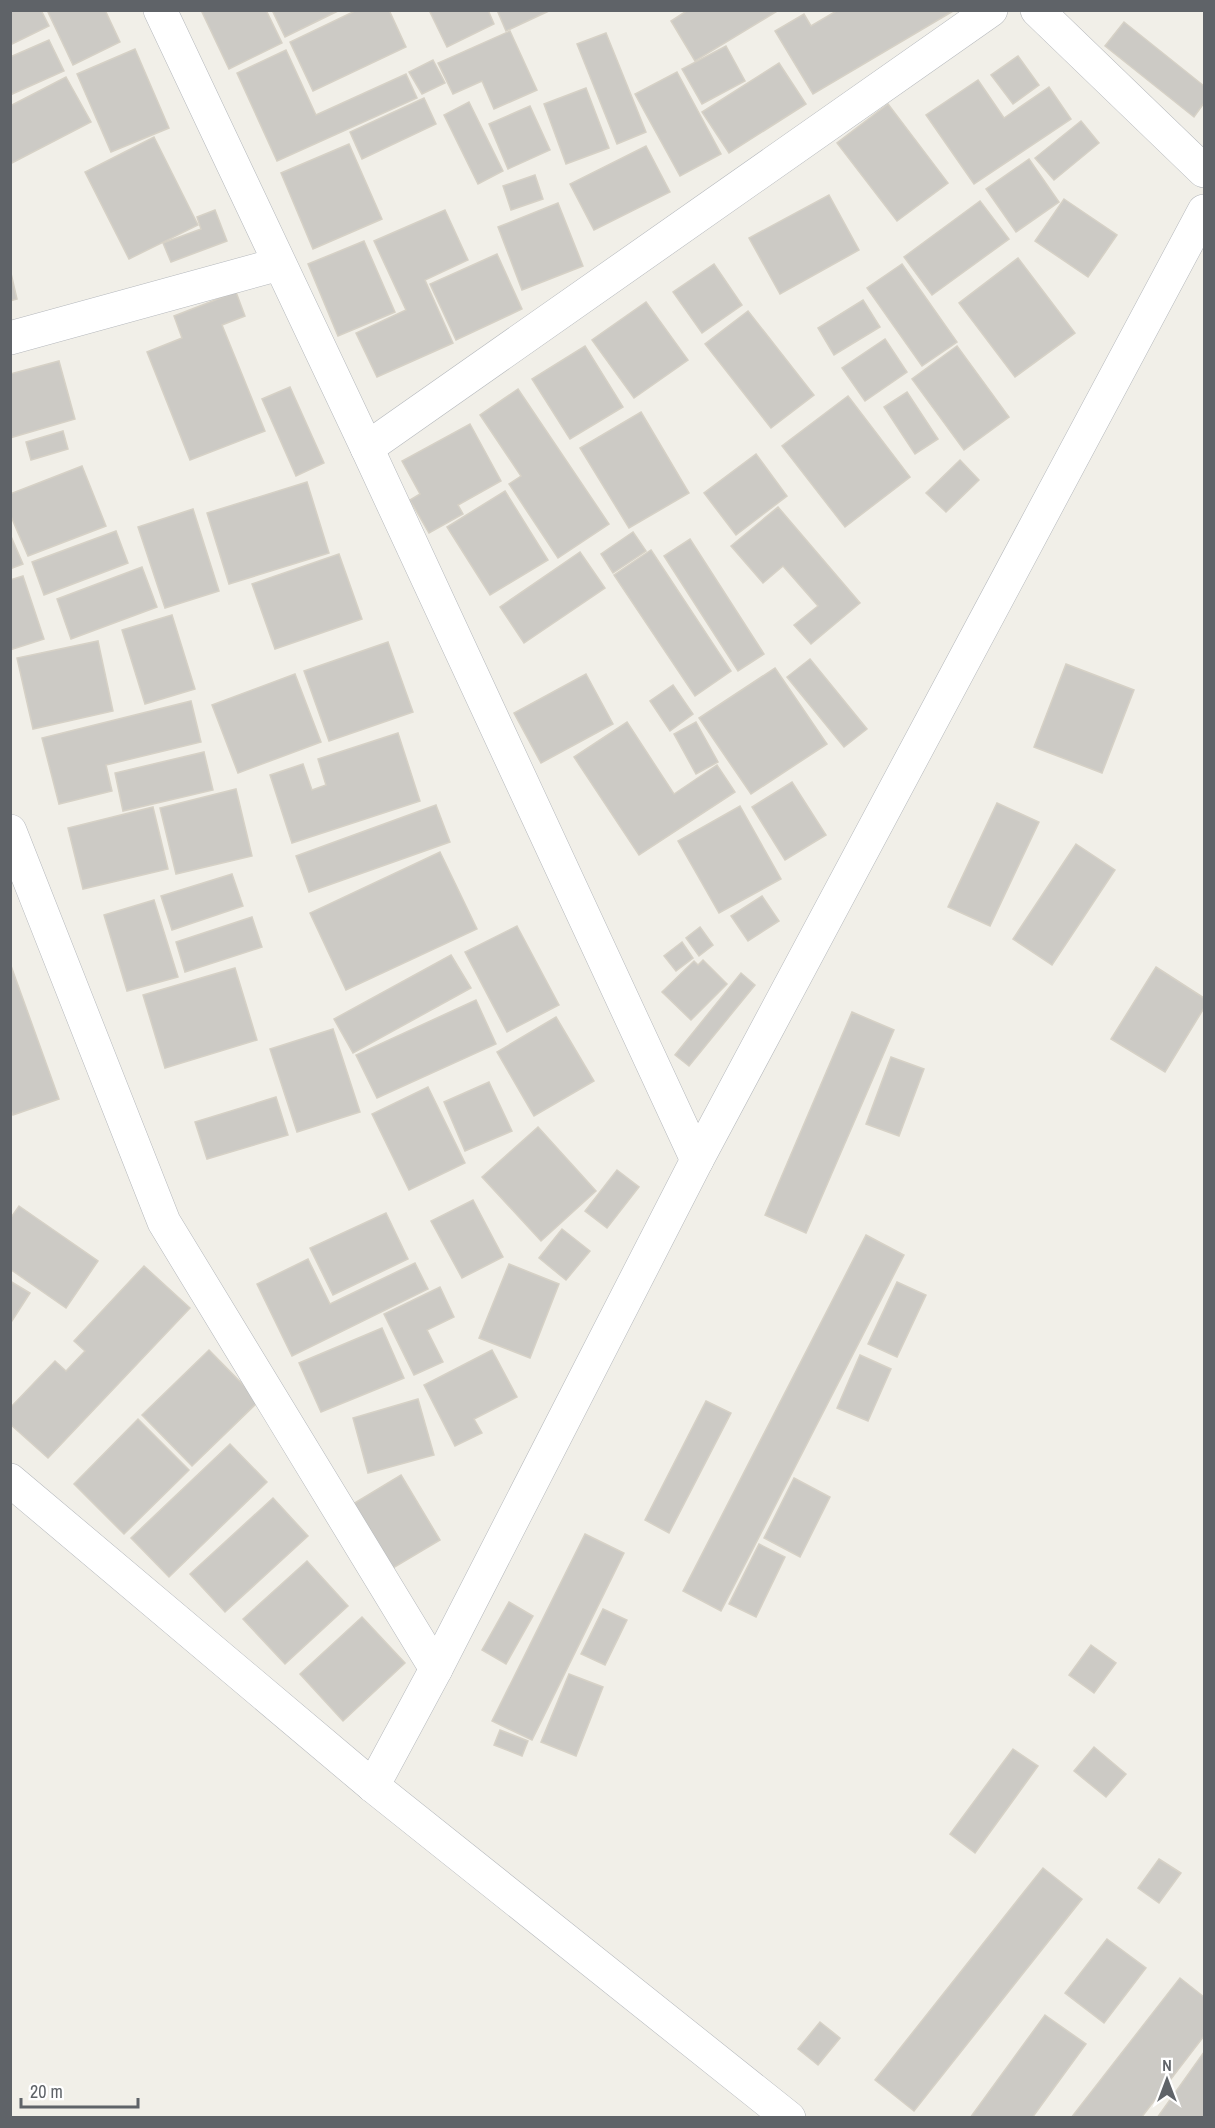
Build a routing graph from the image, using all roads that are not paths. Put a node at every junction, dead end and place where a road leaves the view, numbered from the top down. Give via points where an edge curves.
1 (160, 10) edge
2 (991, 10) edge
3 (1037, 10) edge
4 (1204, 171) edge
5 (1204, 211) edge
6 (279, 264) junction
7 (10, 338) edge
8 (367, 448) junction
9 (10, 831) edge
10 (697, 1160) junction
11 (10, 1480) edge
12 (436, 1669) junction
13 (373, 1786) junction
14 (789, 2118) edge

1 - 6 street
2 - 8 street
3 - 4 street
5 - 10 street
6 - 7 street
6 - 8 street
8 - 10 street
9 - 12 street via 164,1222
10 - 12 street
11 - 13 street
12 - 13 street
13 - 14 street

